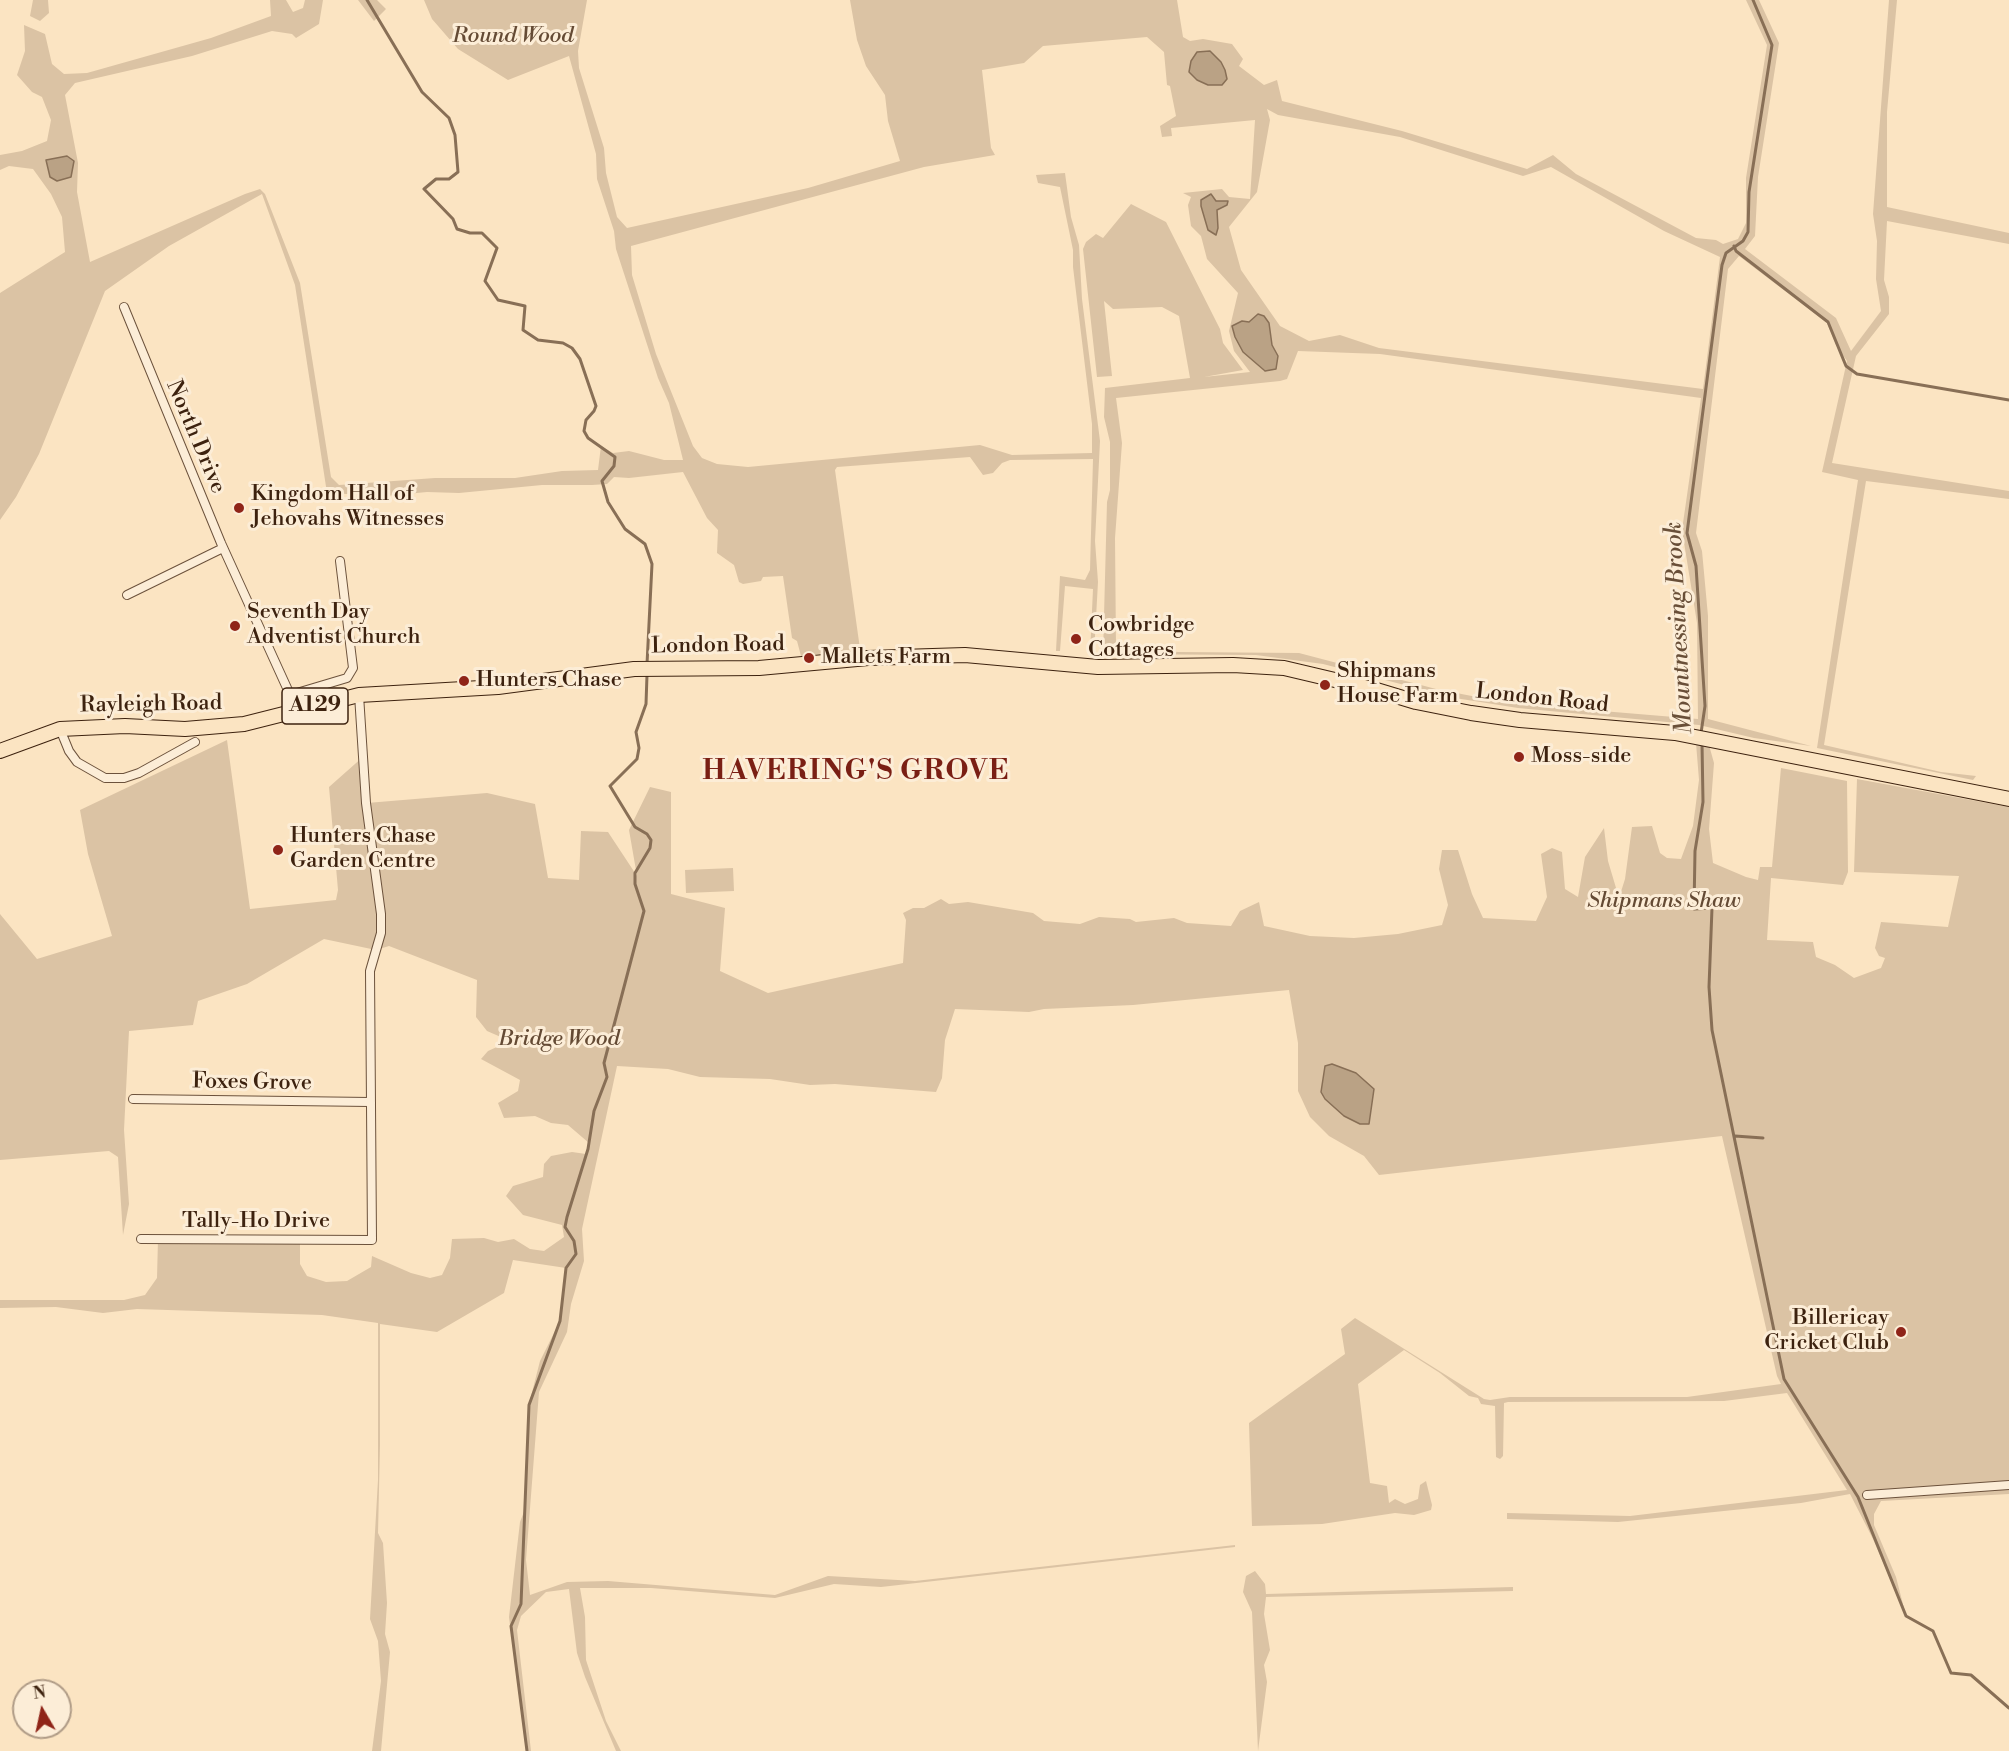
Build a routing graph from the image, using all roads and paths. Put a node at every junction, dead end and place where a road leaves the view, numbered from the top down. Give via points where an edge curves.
1 (124, 307) dead end
2 (223, 548) junction
3 (340, 561) dead end
4 (127, 595) dead end
5 (634, 669) joint
6 (291, 695) junction
7 (359, 695) junction
8 (297, 710) junction
9 (60, 729) junction
10 (195, 742) dead end
11 (0, 751) edge
12 (2009, 799) edge
13 (133, 1099) dead end
14 (370, 1102) junction
15 (141, 1239) dead end
16 (2009, 1485) edge
17 (1867, 1495) dead end

1 - 2 street, North Drive
2 - 4 street
2 - 6 street, North Drive
3 - 6 street via 353,668 347,678
5 - 7 main road, Rayleigh Road / A129 via 498,687
5 - 12 main road, London Road / A129 via 759,668 868,658 965,655 1098,667 1268,667 1471,713 1702,738
6 - 8 street, North Drive
7 - 8 main road, Rayleigh Road / A129
7 - 14 street via 366,803 381,914 381,933 370,971
8 - 9 main road, Rayleigh Road / A129 via 244,724 185,729
9 - 10 street, Rayleigh Road via 77,762 105,778 139,773
9 - 11 main road, Rayleigh Road / A129
13 - 14 street, Foxes Grove
14 - 15 street, Tally-Ho Drive via 372,1240
16 - 17 street

